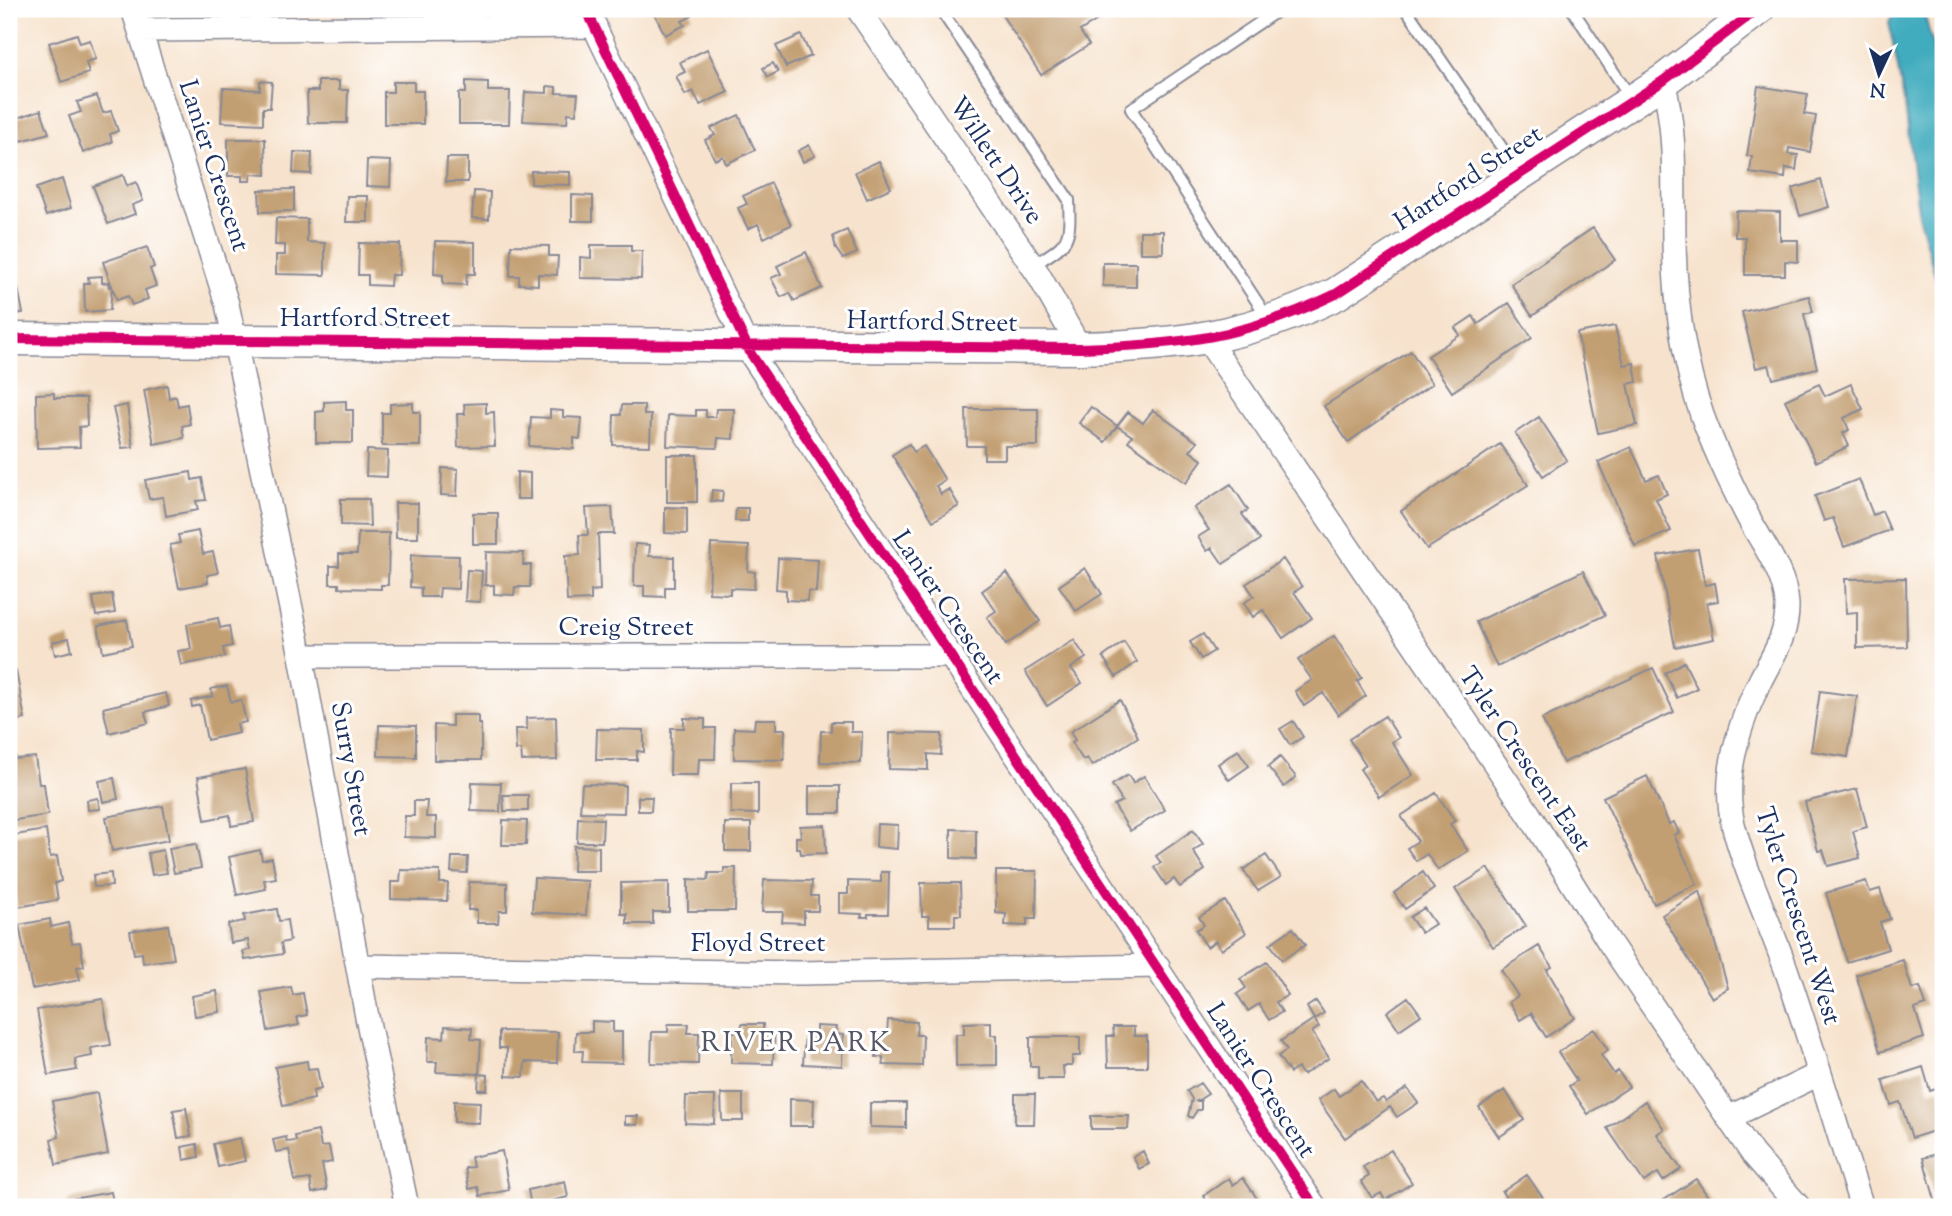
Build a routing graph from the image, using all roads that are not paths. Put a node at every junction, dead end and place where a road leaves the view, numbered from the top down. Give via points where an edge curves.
1 (858, 9) edge
2 (940, 9) edge
3 (1280, 9) edge
4 (1406, 9) edge
5 (1572, 9) edge
6 (1758, 9) edge
7 (590, 17) edge
8 (137, 19) edge
9 (1662, 80) junction
10 (1632, 100) junction
11 (1520, 173) junction
12 (1032, 266) junction
13 (1271, 323) junction
14 (9, 339) edge
15 (1208, 339) junction
16 (235, 341) junction
17 (746, 344) junction
18 (1080, 348) junction
19 (301, 656) junction
20 (952, 656) junction
21 (358, 966) junction
22 (1158, 966) junction
23 (1819, 1074) junction
24 (1728, 1118) junction
25 (407, 1207) edge
26 (1315, 1207) edge
27 (1799, 1207) edge
28 (1862, 1207) edge

1 - 12 street, Willett Drive
2 - 12 lane via 1069,201 1070,229 1063,246
3 - 13 lane via 1131,109
4 - 11 lane
5 - 10 lane
6 - 9 street, Hartford Street
7 - 8 street
7 - 17 street, Lanier Crescent
8 - 16 street, Lanier Crescent via 228,304
9 - 10 street, Hartford Street
9 - 23 street, Tyler Crescent West via 1675,140 1674,241 1678,316 1687,367 1703,417 1781,577 1787,602 1780,647 1743,717 1733,758 1729,792 1733,824
10 - 11 street, Hartford Street
11 - 13 street, Hartford Street via 1336,294
12 - 18 street, Willett Drive
13 - 15 street, Hartford Street
14 - 16 street, Hartford Street
15 - 18 street, Hartford Street
15 - 24 street, Tyler Crescent East
16 - 17 street, Hartford Street
16 - 19 street, Surry Street
17 - 18 street, Hartford Street
17 - 20 street, Lanier Crescent
19 - 20 street, Creig Street
19 - 21 street, Surry Street
20 - 22 street, Lanier Crescent
21 - 22 street, Floyd Street via 800,973
21 - 25 street, Surry Street
22 - 26 street, Lanier Crescent
23 - 24 street
23 - 28 street, Tyler Crescent West
24 - 27 street, Tyler Crescent East

